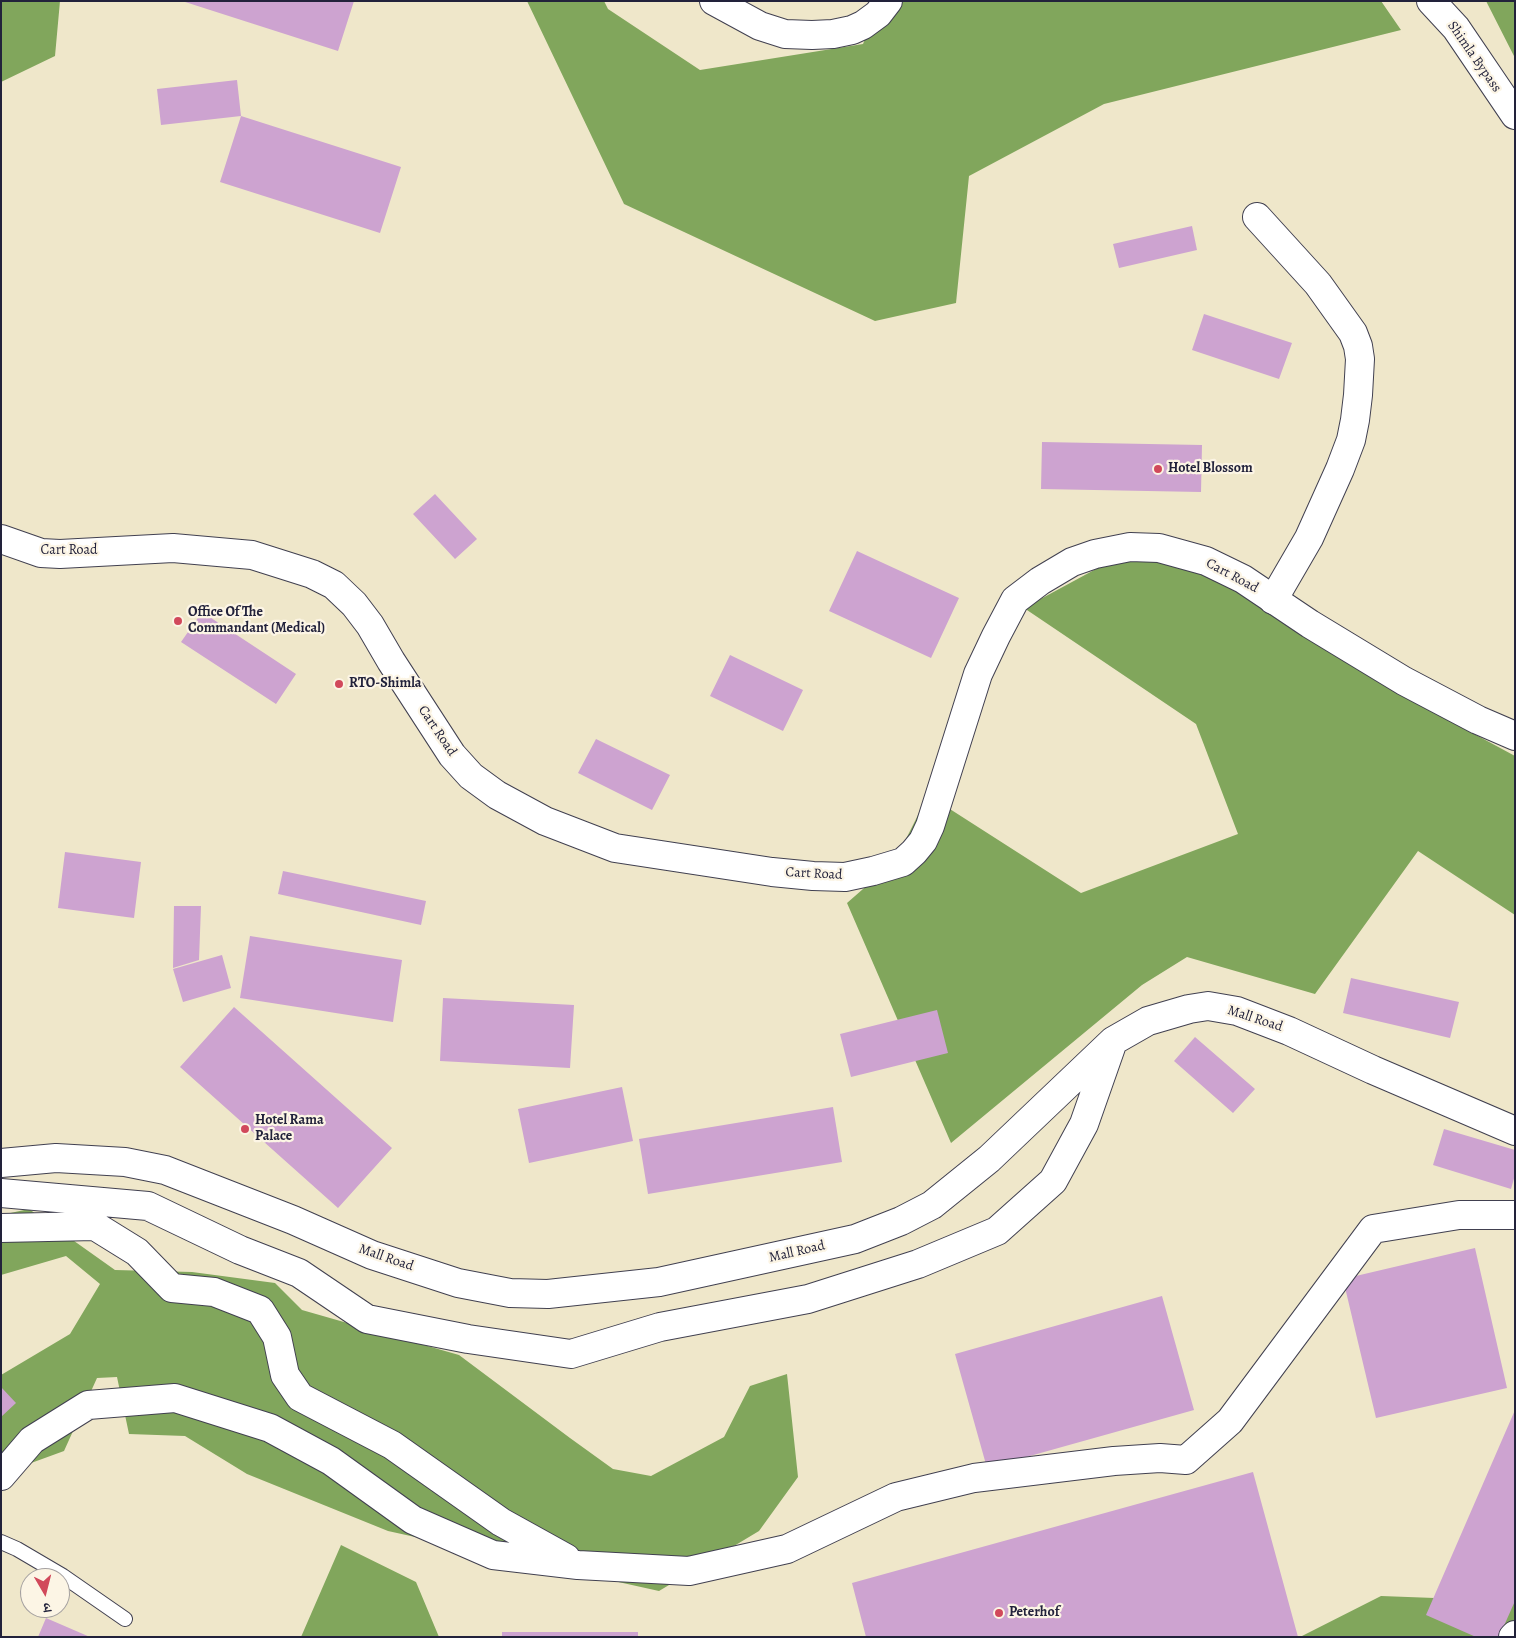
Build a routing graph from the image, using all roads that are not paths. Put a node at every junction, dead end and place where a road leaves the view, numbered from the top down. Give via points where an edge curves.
1 (714, 1) edge
2 (888, 1) edge
3 (1431, 1) edge
4 (1515, 115) edge
5 (1258, 216) dead end
6 (1, 539) edge
7 (1274, 600) junction
8 (1515, 736) edge
9 (1113, 1042) junction
10 (1515, 1131) edge
11 (1, 1163) edge
12 (1, 1193) edge
13 (1515, 1215) edge
14 (1, 1228) edge
15 (1, 1476) edge
16 (1, 1542) edge
17 (578, 1565) junction
18 (126, 1619) dead end

1 - 2 main road via 760,26 785,34 812,35 852,30 878,14
3 - 4 main road, Shimla Bypass via 1456,28
5 - 7 main road via 1318,284 1353,333 1360,359 1355,420 1340,469 1309,538
6 - 7 main road, Cart Road via 41,554 173,548 252,554 312,574 334,585 354,604 452,755 471,776 497,795 545,821 615,848 812,876 845,876 903,862 923,841 978,674 1015,600 1040,581 1072,562 1095,554 1130,548 1159,548 1206,560
7 - 8 main road, Cart Road via 1404,681
9 - 10 main road, Mall Road via 1148,1021 1174,1012 1208,1006 1237,1011 1289,1030
9 - 11 main road, Mall Road via 989,1159 932,1205 855,1239 659,1282 548,1294 510,1293 458,1282 372,1255 165,1170 125,1162 56,1158
9 - 12 main road via 1084,1124 1053,1182 996,1231 918,1264 808,1299 660,1327 571,1354 468,1339 367,1319 300,1272 240,1250 148,1206
13 - 17 main road via 1459,1214 1373,1229 1230,1421 1186,1460 1132,1460 974,1478 896,1498 787,1549 689,1571
14 - 17 main road via 95,1226 137,1252 172,1288 214,1292 260,1310 277,1337 285,1375 300,1397 392,1445 501,1522
15 - 17 main road via 32,1440 88,1405 175,1398 270,1428 331,1461 413,1520 494,1555
16 - 18 lane via 63,1576

